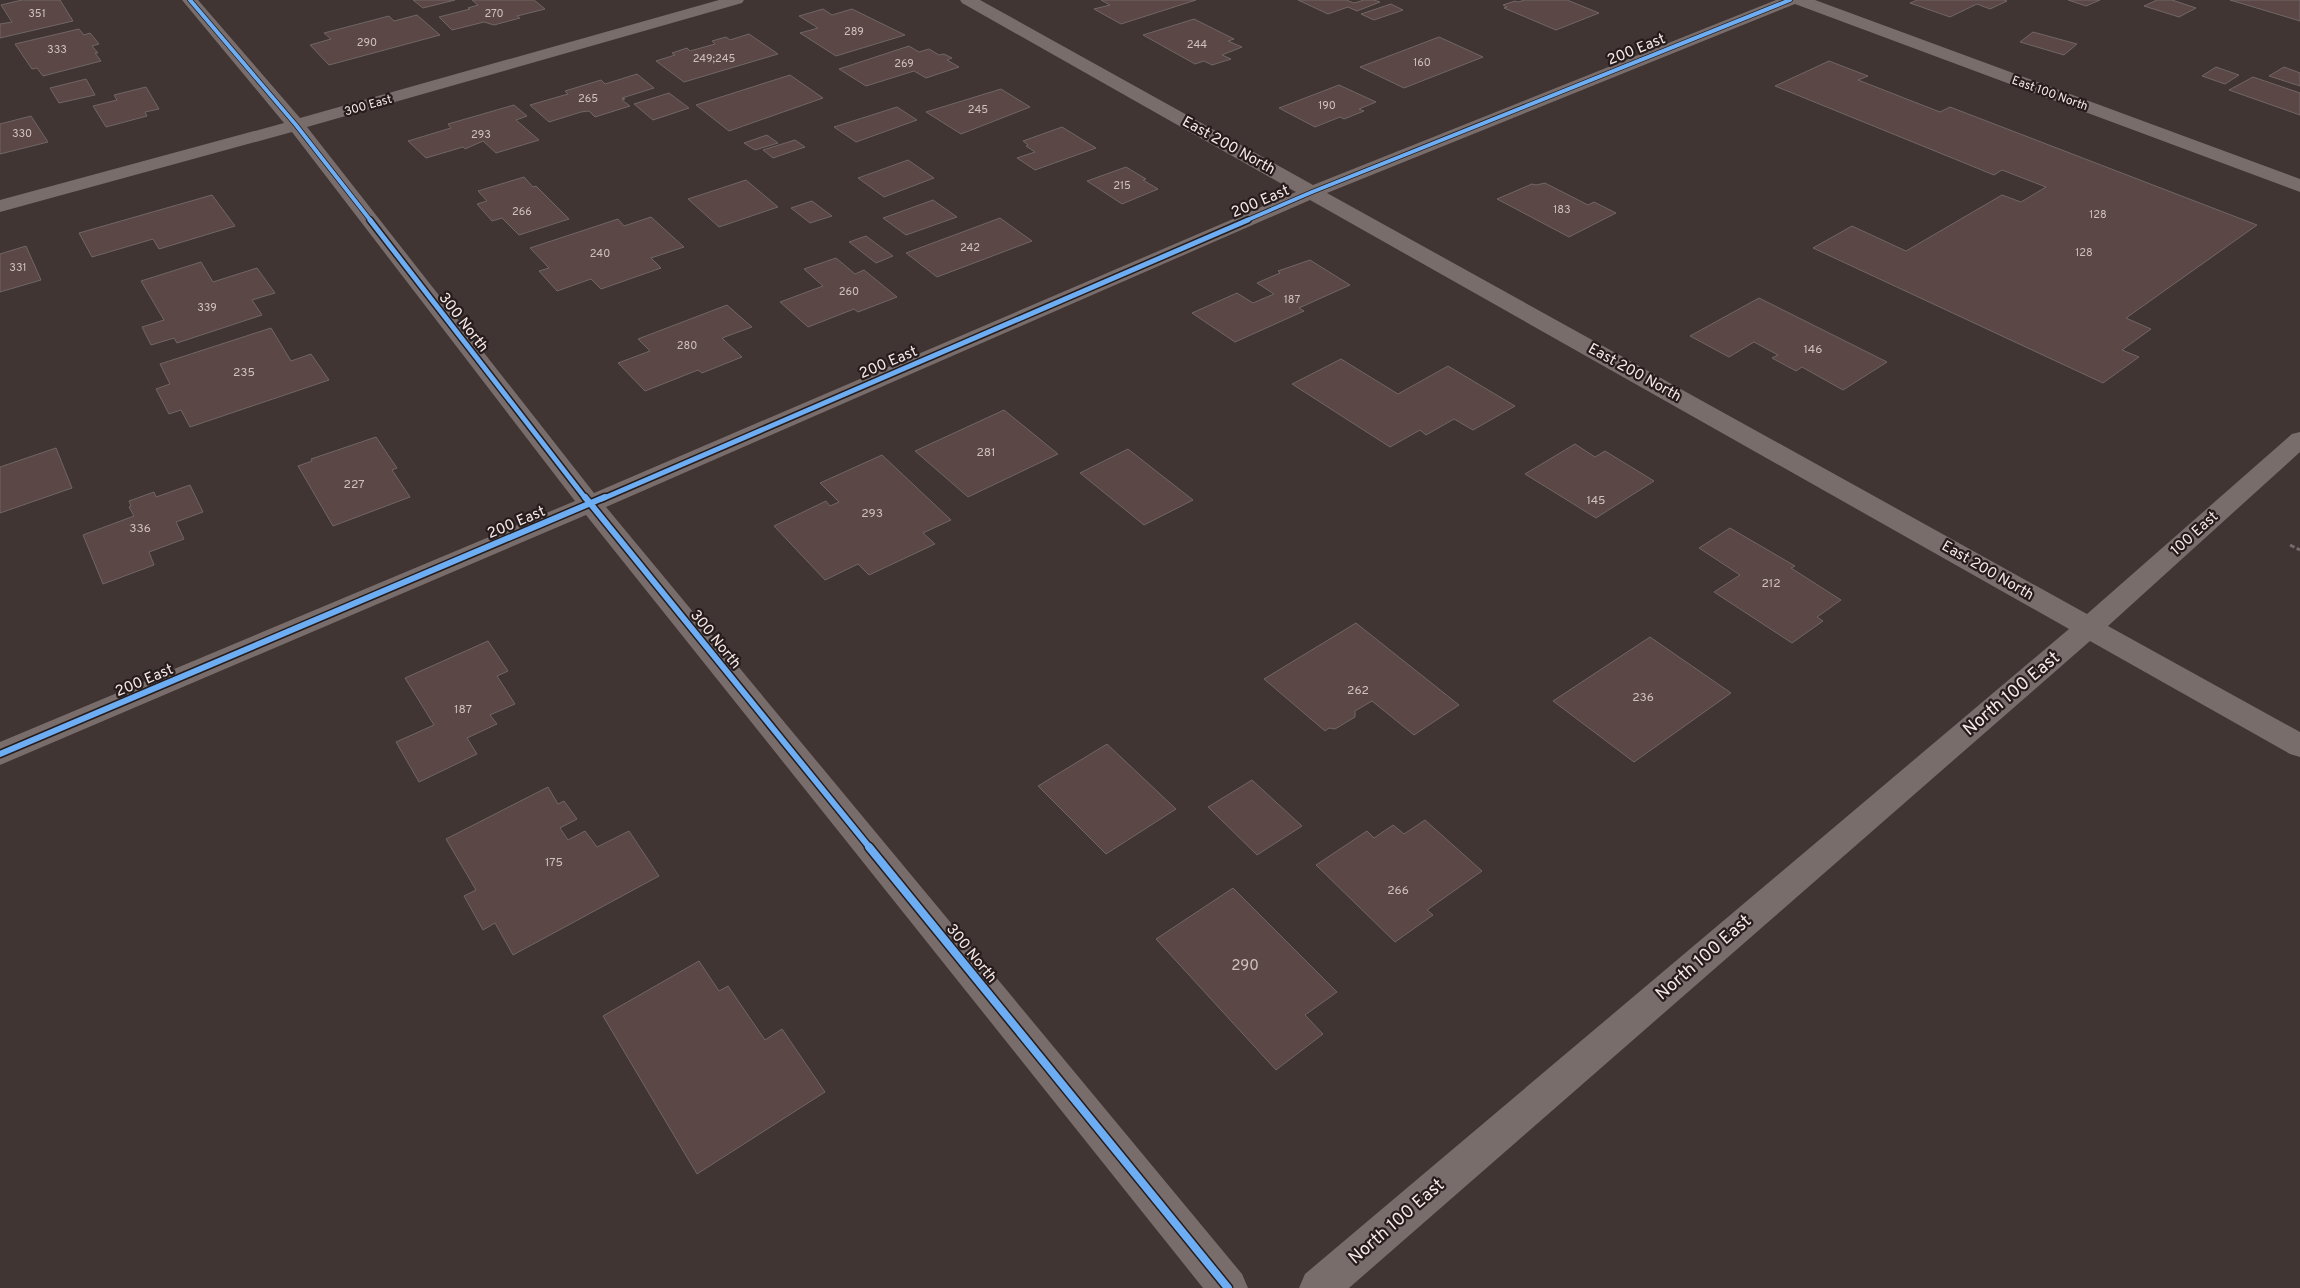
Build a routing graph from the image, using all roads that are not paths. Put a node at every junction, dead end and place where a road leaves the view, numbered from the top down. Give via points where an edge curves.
1 (190, 0) edge
2 (736, 0) edge
3 (968, 0) edge
4 (1790, 0) edge
5 (1800, 0) edge
6 (296, 125) junction
7 (2300, 186) edge
8 (1312, 192) junction
9 (0, 206) edge
10 (2300, 439) edge
11 (590, 504) junction
12 (2089, 628) junction
13 (2300, 746) edge
14 (0, 754) edge
15 (1228, 1288) edge
16 (1319, 1288) edge

1 - 6 street, 300 North
2 - 6 street, 300 East
3 - 8 street, East 200 North
4 - 8 street, 200 East
5 - 7 street, East 100 North
6 - 9 street, 300 East
6 - 11 street, 300 North
8 - 11 street, 200 East
8 - 12 street, East 200 North
10 - 12 street, 100 East
11 - 14 street, 200 East
11 - 15 street, 300 North
12 - 13 street, East 200 North
12 - 16 street, North 100 East

